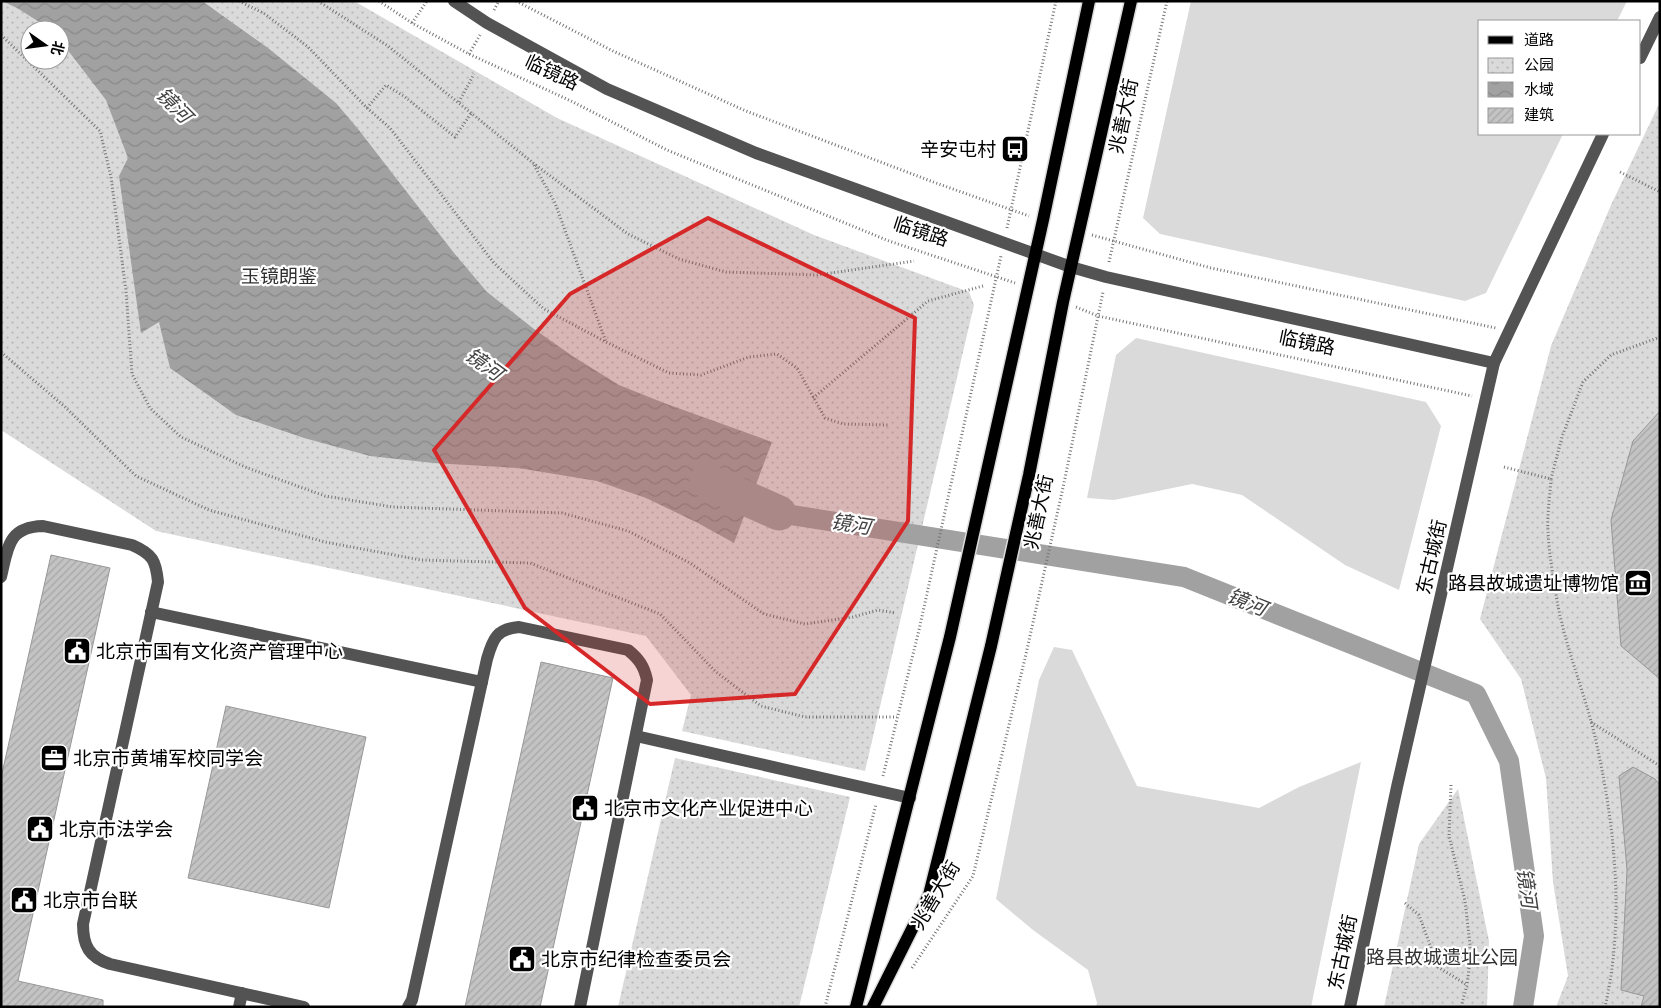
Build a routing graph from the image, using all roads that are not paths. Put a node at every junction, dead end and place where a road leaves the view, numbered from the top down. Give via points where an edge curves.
1 (454, 1) edge
2 (1089, 1) edge
3 (1131, 1) edge
4 (470, 6) edge
5 (1660, 16) edge
6 (1641, 56) edge
7 (1603, 135) edge
8 (1035, 254) junction
9 (1071, 267) junction
10 (1494, 363) junction
11 (1, 576) edge
12 (151, 612) junction
13 (482, 682) junction
14 (636, 736) junction
15 (910, 798) junction
16 (242, 993) junction
17 (239, 1007) edge
18 (304, 1007) edge
19 (408, 1007) edge
20 (580, 1007) edge
21 (856, 1007) edge
22 (873, 1007) edge
23 (1350, 1007) edge

1 - 4 street, 临镜路
2 - 8 main road, 兆善大街
3 - 9 main road, 兆善大街
4 - 8 street, 临镜路 via 607,90 756,152
5 - 6 street
7 - 10 street, 东古城街
8 - 9 street, 临镜路
8 - 15 main road, 兆善大街 via 950,637
9 - 10 street, 临镜路
9 - 22 main road, 兆善大街 via 991,646 929,895
10 - 23 street, 东古城街 via 1396,787
11 - 12 street via 14,537 31,526 132,544 153,558 157,569 158,582
12 - 13 street
12 - 16 street via 83,924 83,939 97,960
13 - 14 street via 491,644 498,633 508,628 519,627 628,650 645,668 647,680
13 - 19 street
14 - 15 street
14 - 20 street
15 - 21 main road, 兆善大街
16 - 17 street
16 - 18 street

